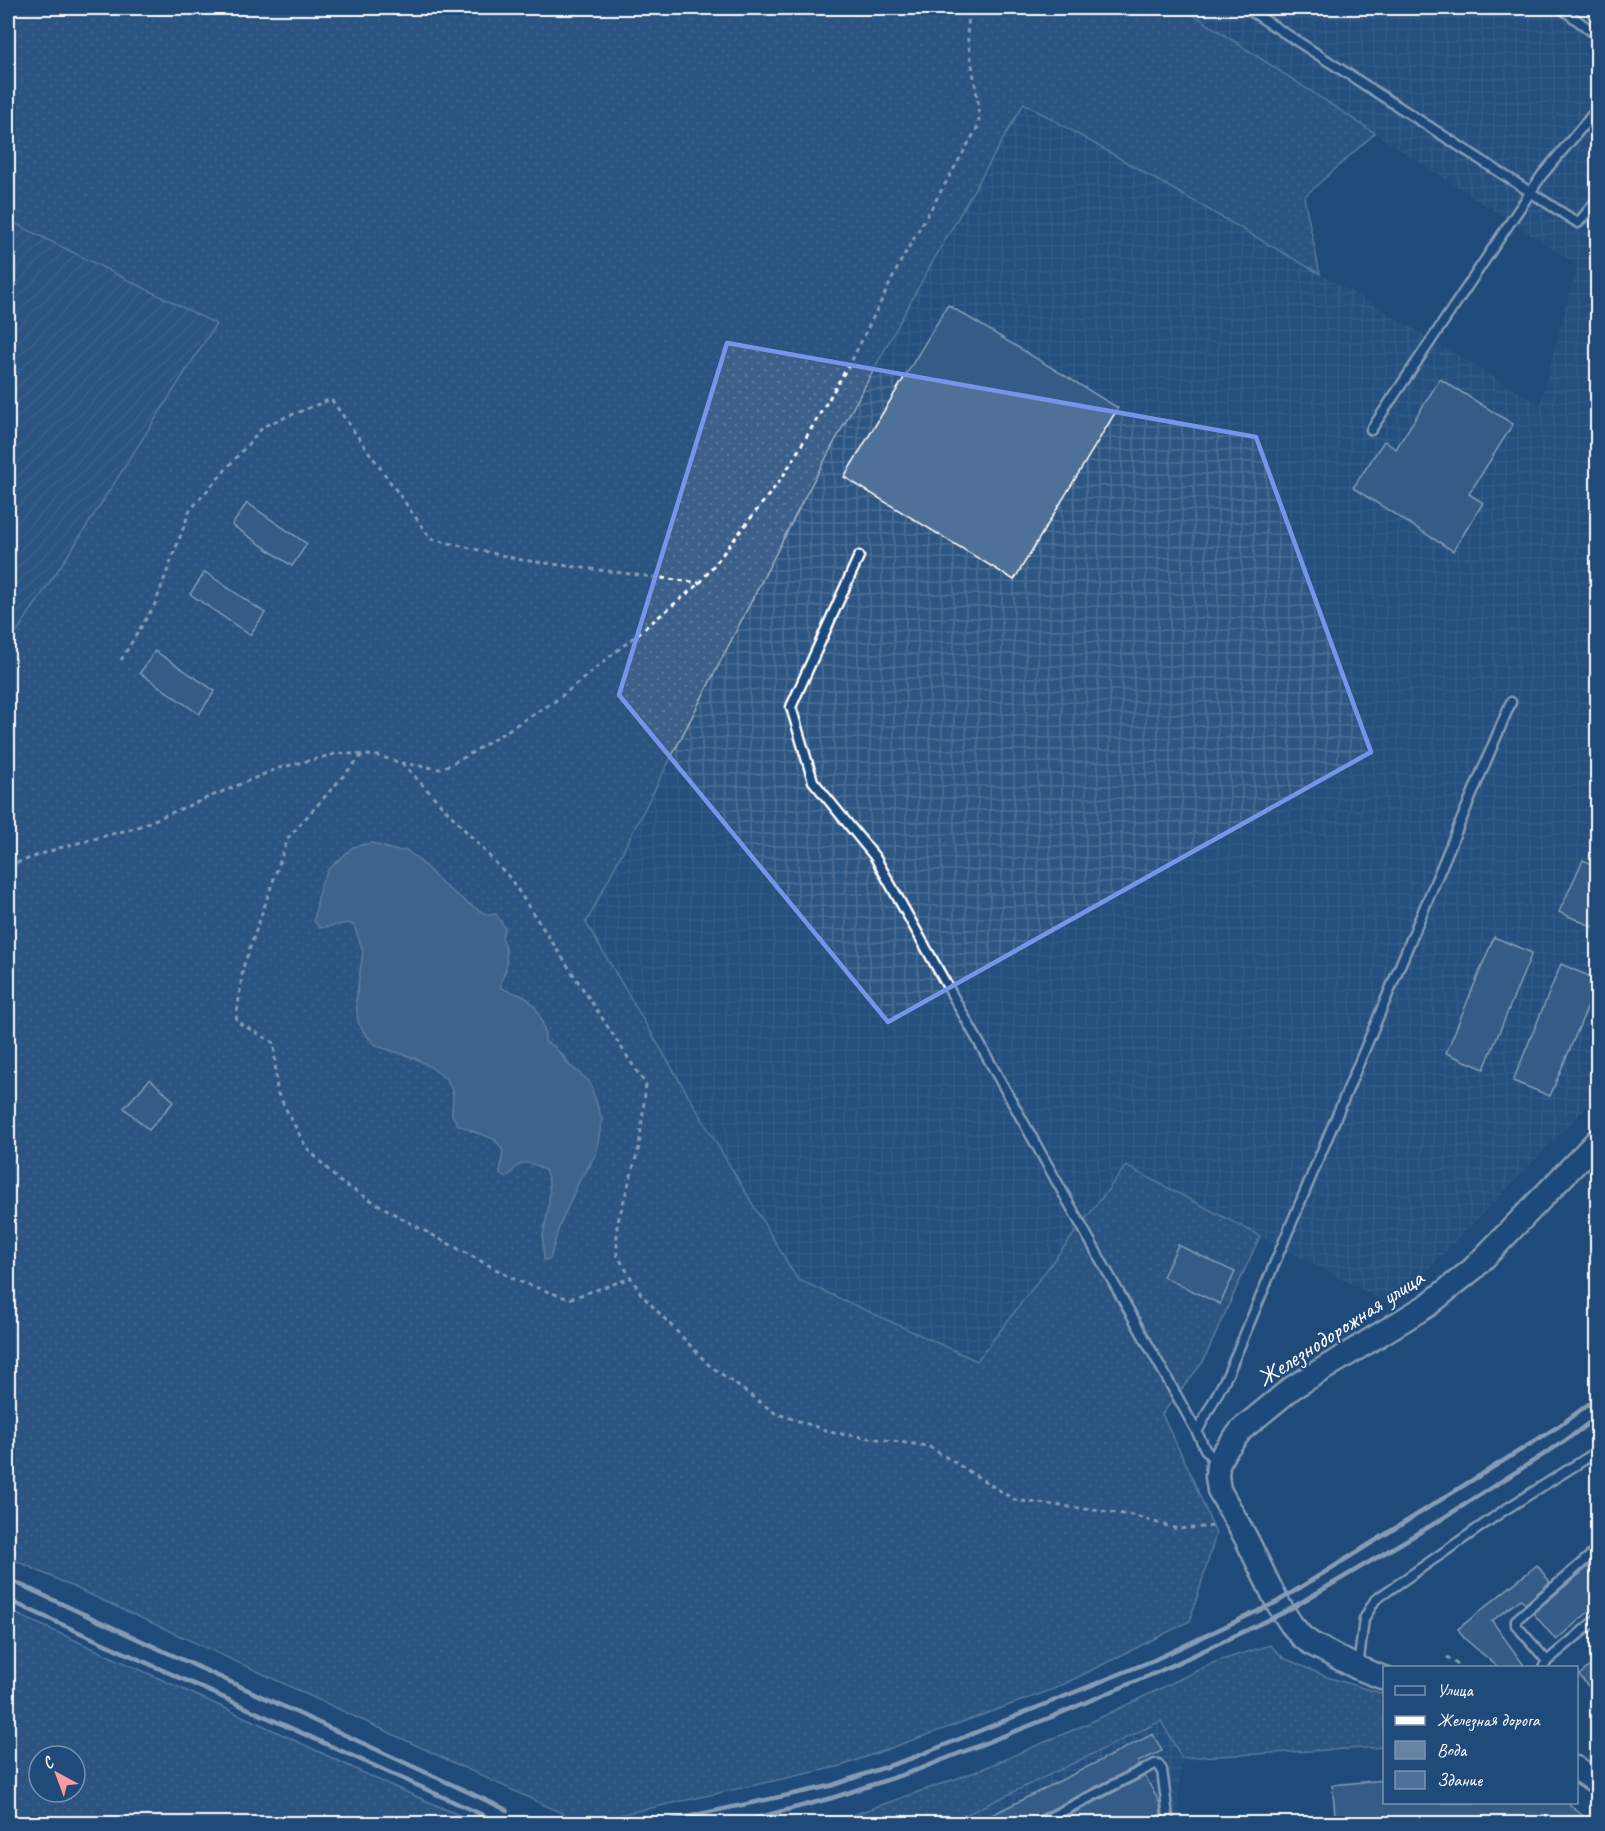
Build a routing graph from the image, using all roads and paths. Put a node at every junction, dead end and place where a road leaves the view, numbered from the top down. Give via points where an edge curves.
1 (970, 8) edge
2 (1246, 8) edge
3 (1561, 8) edge
4 (1598, 36) edge
5 (1598, 108) edge
6 (1530, 192) junction
7 (1598, 199) edge
8 (1371, 430) dead end
9 (859, 556) dead end
10 (700, 583) junction
11 (121, 660) dead end
12 (1511, 702) dead end
13 (362, 755) junction
14 (401, 763) junction
15 (8, 866) edge
16 (1598, 1140) edge
17 (631, 1278) junction
18 (1197, 1432) junction
19 (1598, 1451) edge
20 (1218, 1466) junction
21 (1239, 1525) junction
22 (1598, 1549) edge
23 (1598, 1618) edge
24 (1447, 1657) dead end
25 (1545, 1664) edge
26 (1459, 1666) edge
27 (1358, 1668) junction
28 (1383, 1678) edge
29 (1578, 1769) edge
30 (1598, 1783) edge
31 (1037, 1824) edge
32 (1169, 1824) edge

1 - 10 path via 966,34 979,125 902,259 853,358 782,478
2 - 6 lane
3 - 4 lane
5 - 6 lane
6 - 7 lane via 1578,224
6 - 8 lane
9 - 18 lane via 791,707 813,781 875,857
10 - 11 path via 522,560 431,539 332,399 264,426 190,510 155,604
10 - 14 path via 558,699 465,757 440,769
12 - 18 lane via 1228,1374
13 - 14 path
13 - 15 path via 339,753 279,768 135,828
13 - 17 path via 288,838 243,968 236,1021 274,1043 277,1092 306,1147 339,1181 518,1281 569,1299
14 - 17 path via 510,878 646,1085 639,1147 616,1225 616,1255
16 - 20 street, Железнодорожная улица via 1473,1269 1428,1305 1292,1388 1242,1429
17 - 21 path via 641,1294 709,1365 776,1413 834,1433 928,1446 1015,1500 1132,1515 1177,1528
18 - 20 lane
19 - 27 lane via 1375,1600 1364,1619
20 - 21 street via 1219,1490
21 - 27 street via 1291,1624 1312,1644
22 - 25 lane via 1516,1620
23 - 25 lane
24 - 26 path
27 - 28 street
29 - 30 street
31 - 32 lane via 1155,1764 1162,1770

